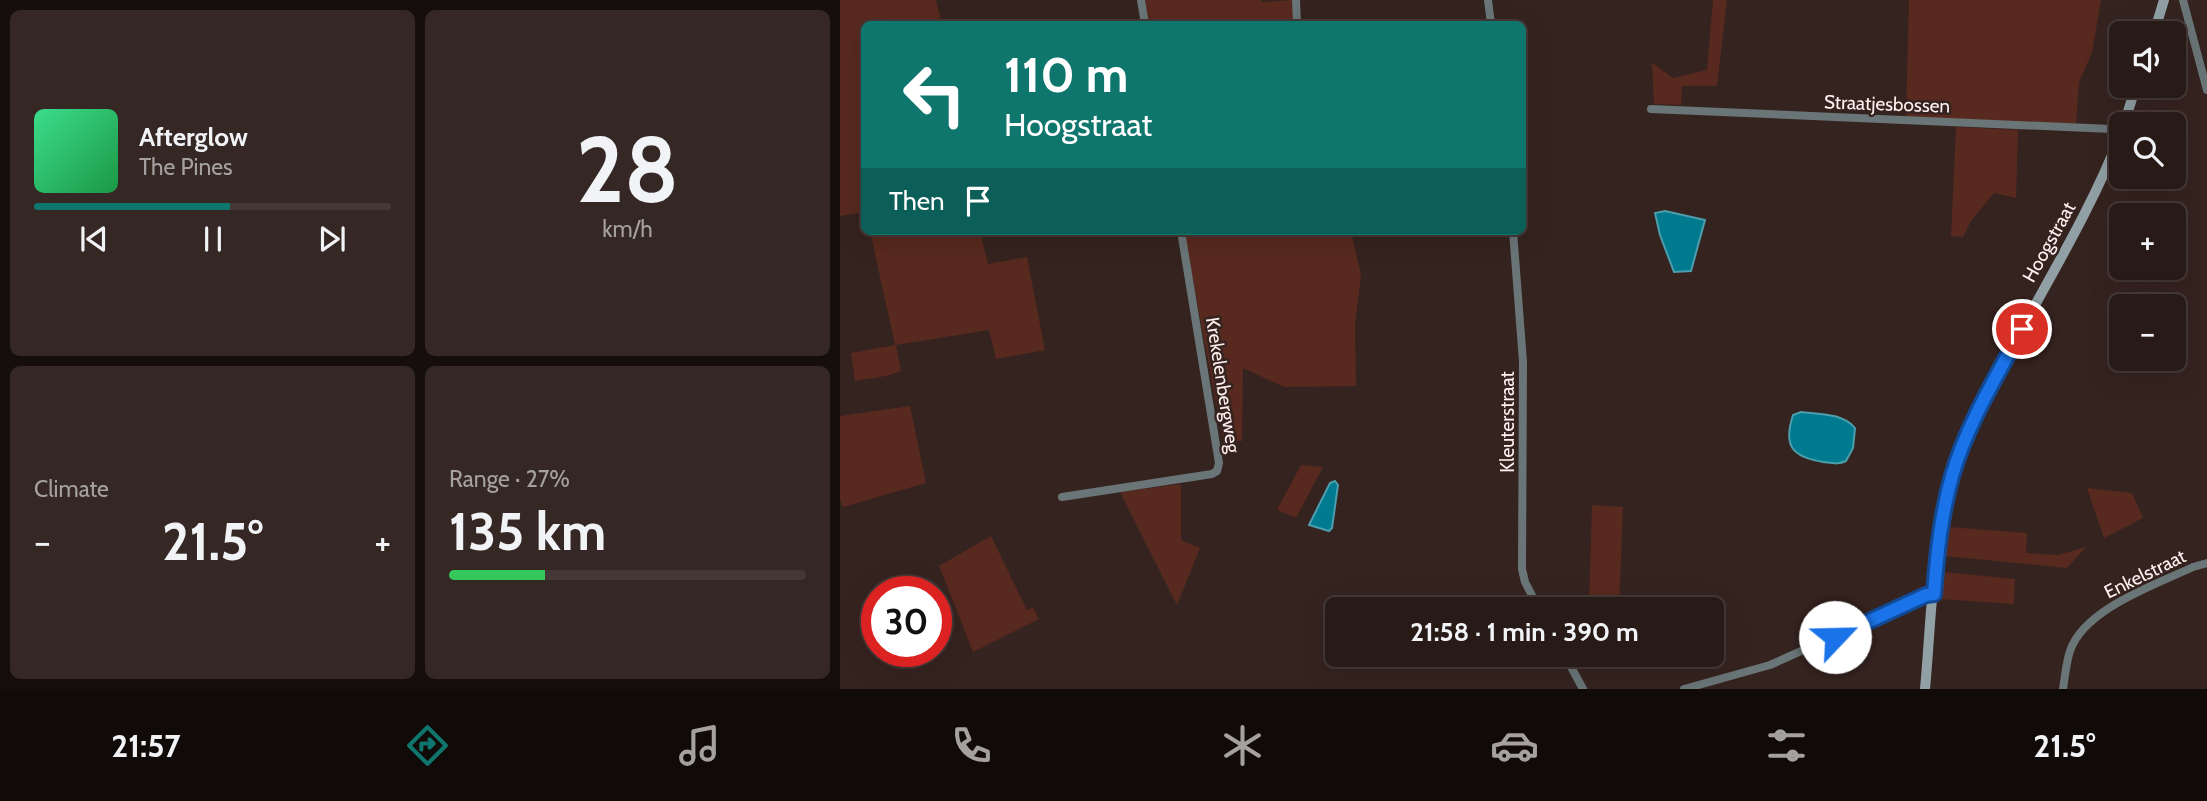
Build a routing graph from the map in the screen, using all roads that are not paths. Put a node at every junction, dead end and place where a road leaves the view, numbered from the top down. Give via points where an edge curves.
1 (1140, 0) edge
2 (1296, 0) edge
3 (1488, 0) edge
4 (2164, 0) edge
5 (2183, 0) edge
6 (1144, 21) edge
7 (1297, 21) edge
8 (1491, 21) edge
9 (2158, 21) edge
10 (2207, 90) edge
11 (1651, 109) dead end
12 (2109, 130) edge
13 (2109, 165) edge
14 (1182, 235) edge
15 (1513, 235) edge
16 (1062, 497) dead end
17 (2207, 563) edge
18 (1934, 594) junction
19 (1533, 597) edge
20 (1571, 667) edge
21 (1583, 689) edge
22 (1684, 689) edge
23 (1925, 689) edge
24 (2063, 689) edge

1 - 6 street
2 - 7 street
3 - 8 street
4 - 9 street
5 - 10 street
11 - 12 street, Straatjesbossen
13 - 18 street, Hoogstraat via 1966,436 1944,507
14 - 16 street, Krekelenbergweg via 1209,390 1217,471
15 - 19 street, Kleuterstraat via 1523,362 1522,569
17 - 24 street, Enkelstraat via 2111,607 2086,626 2070,650
18 - 22 street via 1770,665
18 - 23 street, Hoogstraat
20 - 21 street

